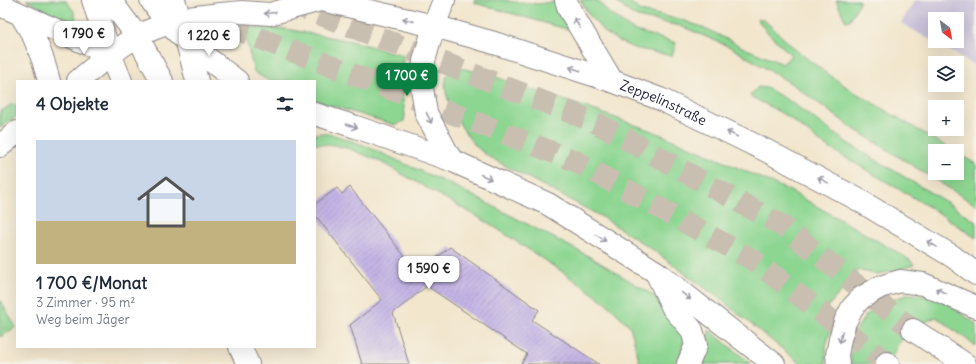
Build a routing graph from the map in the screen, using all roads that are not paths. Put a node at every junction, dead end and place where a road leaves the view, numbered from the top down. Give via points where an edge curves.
1 (93, 0) edge
2 (110, 0) edge
3 (151, 0) edge
4 (322, 0) edge
5 (444, 0) edge
6 (566, 0) edge
7 (0, 5) edge
8 (174, 14) edge
9 (21, 15) junction
10 (434, 26) junction
11 (137, 36) junction
12 (187, 42) junction
13 (110, 54) junction
14 (49, 80) edge
15 (79, 80) edge
16 (121, 80) edge
17 (161, 80) edge
18 (197, 80) edge
19 (236, 80) edge
20 (612, 81) junction
21 (317, 116) edge
22 (16, 133) edge
23 (0, 146) edge
24 (16, 148) edge
25 (0, 151) edge
26 (451, 160) junction
27 (656, 272) junction
28 (976, 274) edge
29 (976, 307) edge
30 (240, 348) edge
31 (254, 348) edge
32 (248, 364) edge
33 (255, 364) edge
34 (688, 364) edge
35 (774, 364) edge
36 (838, 364) edge
37 (952, 364) edge
38 (965, 364) edge

1 - 13 main road
2 - 11 main road
3 - 8 main road
4 -> 8 main road, Zeppelinstraße via 270,14
10 -> 4 main road, Zeppelinstraße
5 - 10 main road
20 -> 6 main road
7 - 9 main road
8 - 11 main road, Zeppelinstraße
8 - 12 main road
9 - 13 main road
9 - 14 main road via 34,37
20 -> 10 main road, Zeppelinstraße
10 -> 26 main road via 424,61 422,88 426,113
11 - 13 main road, Zeppelinstraße
11 - 17 main road
12 - 18 main road
12 - 19 main road
13 - 15 main road, Zeppelinstraße
13 - 16 main road
28 -> 20 main road, Zeppelinstraße via 952,256 810,173 660,99
21 -> 26 main road
22 - 23 main road
24 - 25 main road
26 -> 27 main road via 548,204
27 - 34 main road via 673,308 692,330 696,345
27 -> 35 main road
29 -> 36 main road via 923,284 900,281 880,287 862,298 844,322 837,355
30 - 32 main road
31 - 33 main road
37 - 38 main road via 913,330

